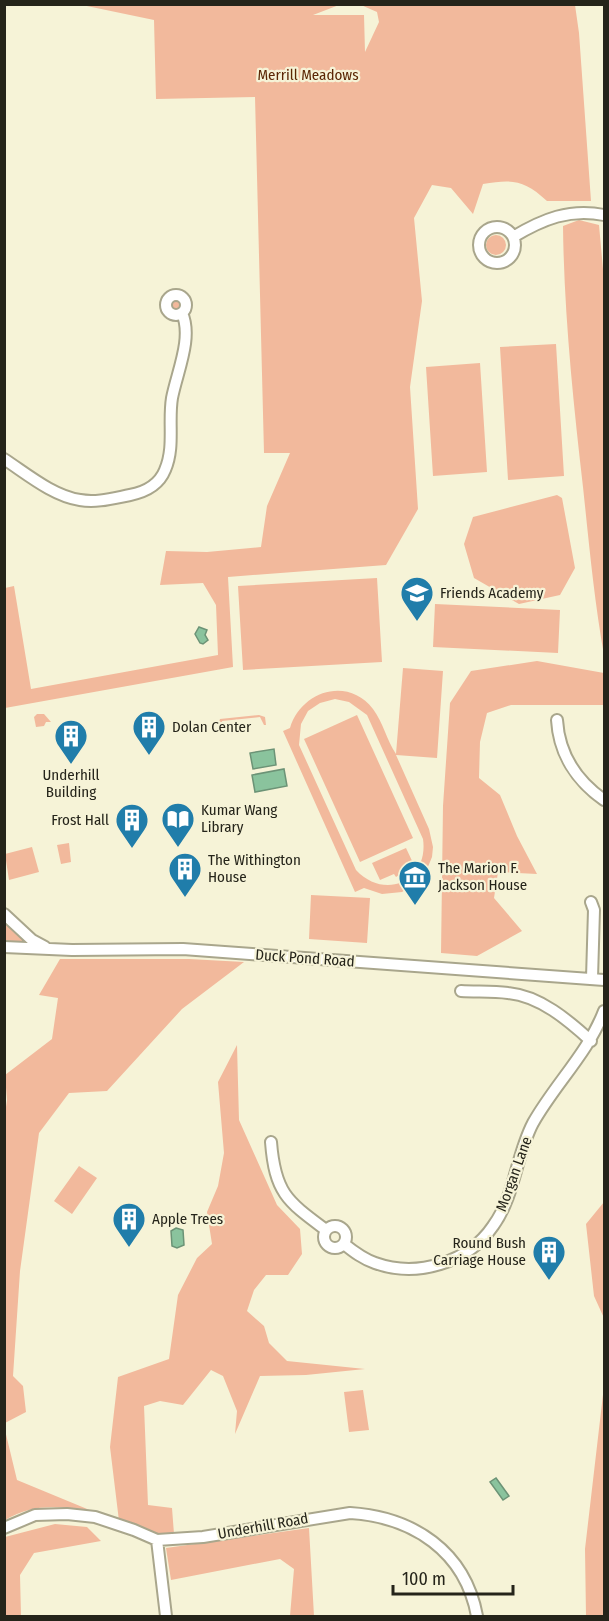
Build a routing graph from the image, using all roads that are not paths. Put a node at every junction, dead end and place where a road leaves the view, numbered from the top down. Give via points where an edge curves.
1 (604, 215) edge
2 (513, 237) dead end
3 (182, 313) dead end
4 (4, 459) edge
5 (557, 720) dead end
6 (604, 800) edge
7 (591, 902) dead end
8 (4, 914) edge
9 (4, 946) edge
10 (50, 950) junction
11 (592, 978) junction
12 (604, 980) edge
13 (461, 991) dead end
14 (604, 1011) edge
15 (591, 1041) junction
16 (271, 1142) dead end
17 (4, 1528) edge
18 (157, 1540) junction
19 (166, 1617) edge
20 (477, 1617) edge

1 - 2 street via 559,215
3 - 4 street via 185,331 171,405 169,458 165,472 151,488 107,500 79,500 38,482
5 - 6 street via 572,768
7 - 11 street
8 - 10 street via 32,940
9 - 10 street, Duck Pond Road
10 - 11 street, Duck Pond Road via 183,949
11 - 12 street, Duck Pond Road
13 - 15 street via 510,993 538,1002
14 - 15 street, Morgan Lane
15 - 16 street, Morgan Lane via 532,1126 493,1226 468,1251 439,1265 389,1268 358,1255 344,1244 334,1248 327,1244 326,1230 286,1197 275,1174
17 - 18 street, Underhill Road via 34,1515 67,1514 95,1517
18 - 19 street
18 - 20 street, Underhill Road via 203,1537 350,1512 383,1516 423,1533 445,1551 468,1585

